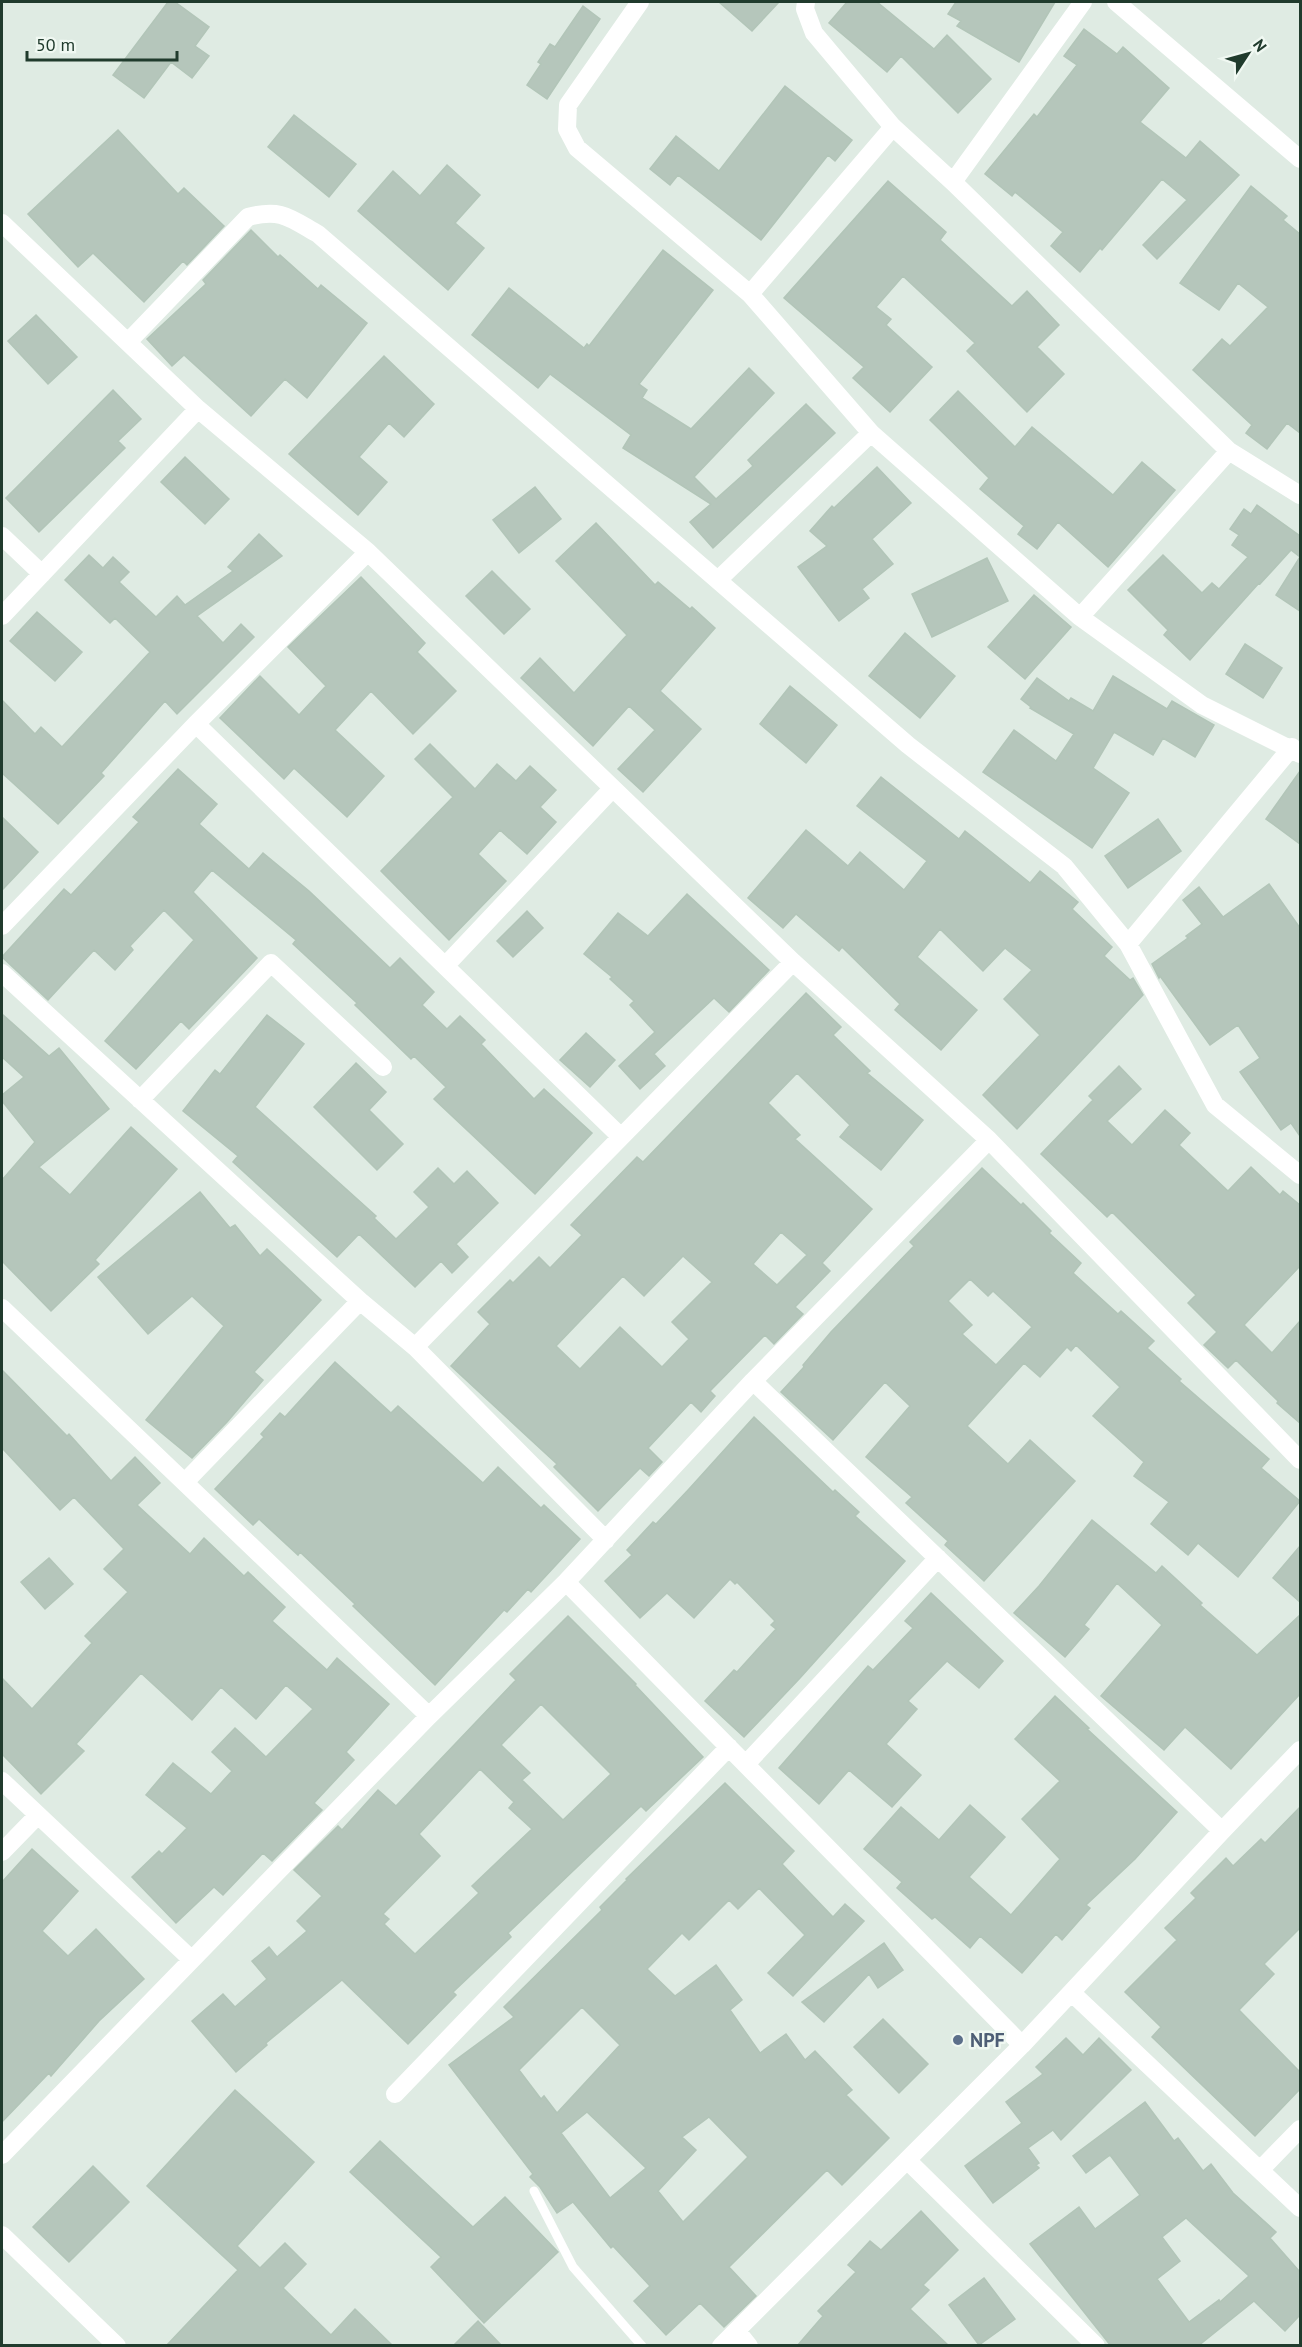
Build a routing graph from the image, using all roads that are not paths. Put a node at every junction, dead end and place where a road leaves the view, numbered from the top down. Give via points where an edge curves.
1 (640, 2) edge
2 (806, 2) edge
3 (1083, 2) edge
4 (1116, 2) edge
5 (893, 127) junction
6 (1300, 159) edge
7 (952, 182) junction
8 (2, 223) edge
9 (750, 294) junction
10 (128, 342) junction
11 (198, 409) junction
12 (871, 433) junction
13 (1229, 451) junction
14 (1300, 495) edge
15 (2, 536) edge
16 (368, 552) junction
17 (42, 574) junction
18 (718, 580) junction
19 (2, 616) edge
20 (1080, 617) junction
21 (196, 724) junction
22 (1296, 750) edge
23 (612, 789) junction
24 (2, 926) edge
25 (1128, 945) junction
26 (793, 962) junction
27 (446, 965) junction
28 (2, 973) edge
29 (382, 1067) dead end
30 (140, 1100) junction
31 (620, 1136) junction
32 (989, 1140) junction
33 (1300, 1176) edge
34 (360, 1301) junction
35 (2, 1308) edge
36 (415, 1347) junction
37 (753, 1382) junction
38 (1300, 1460) edge
39 (185, 1482) junction
40 (606, 1540) junction
41 (938, 1558) junction
42 (566, 1582) junction
43 (429, 1716) junction
44 (729, 1747) junction
45 (1297, 1761) edge
46 (746, 1764) junction
47 (2, 1781) edge
48 (38, 1815) junction
49 (1222, 1831) junction
50 (2, 1852) edge
51 (192, 1959) junction
52 (1072, 1993) junction
53 (1022, 2045) junction
54 (395, 2094) dead end
55 (1300, 2129) edge
56 (2, 2155) edge
57 (908, 2160) junction
58 (1260, 2170) junction
59 (534, 2190) dead end
60 (1300, 2208) edge
61 (2, 2235) edge
62 (737, 2331) junction
63 (117, 2346) edge
64 (642, 2346) edge
65 (721, 2346) edge
66 (749, 2346) edge
67 (1096, 2346) edge

1 - 9 street via 568,105 567,129 577,148
2 - 5 street via 814,33
3 - 7 street
4 - 6 street
5 - 7 street
5 - 9 street
7 - 13 street
8 - 10 street
9 - 12 street
10 - 11 street
10 - 18 street via 248,217 283,214 318,234
11 - 16 street
11 - 17 street
12 - 18 street
12 - 20 street
13 - 14 street
13 - 20 street
15 - 17 street
16 - 21 street
16 - 23 street
17 - 19 street
18 - 25 street via 908,745 1064,866
20 - 22 street via 1202,705
21 - 24 street
21 - 27 street
22 - 25 street
23 - 26 street
23 - 27 street
25 - 33 street via 1215,1105
26 - 31 street
26 - 32 street
27 - 31 street
28 - 30 street
29 - 30 street via 271,963
30 - 34 street
31 - 36 street
32 - 37 street
32 - 38 street
34 - 36 street
34 - 39 street
35 - 39 street
36 - 40 street
37 - 40 street
37 - 41 street
39 - 43 street
40 - 42 street
41 - 46 street
41 - 49 street
42 - 43 street
42 - 44 street
43 - 51 street
44 - 46 street
44 - 54 street
45 - 49 street
46 - 53 street
47 - 48 street
48 - 50 street
48 - 51 street
49 - 52 street
51 - 56 street
52 - 53 street
52 - 58 street
53 - 57 street
55 - 58 street
57 - 62 street
57 - 67 street
58 - 60 street
59 - 64 lane via 573,2267
61 - 63 street
62 - 65 street
62 - 66 street

